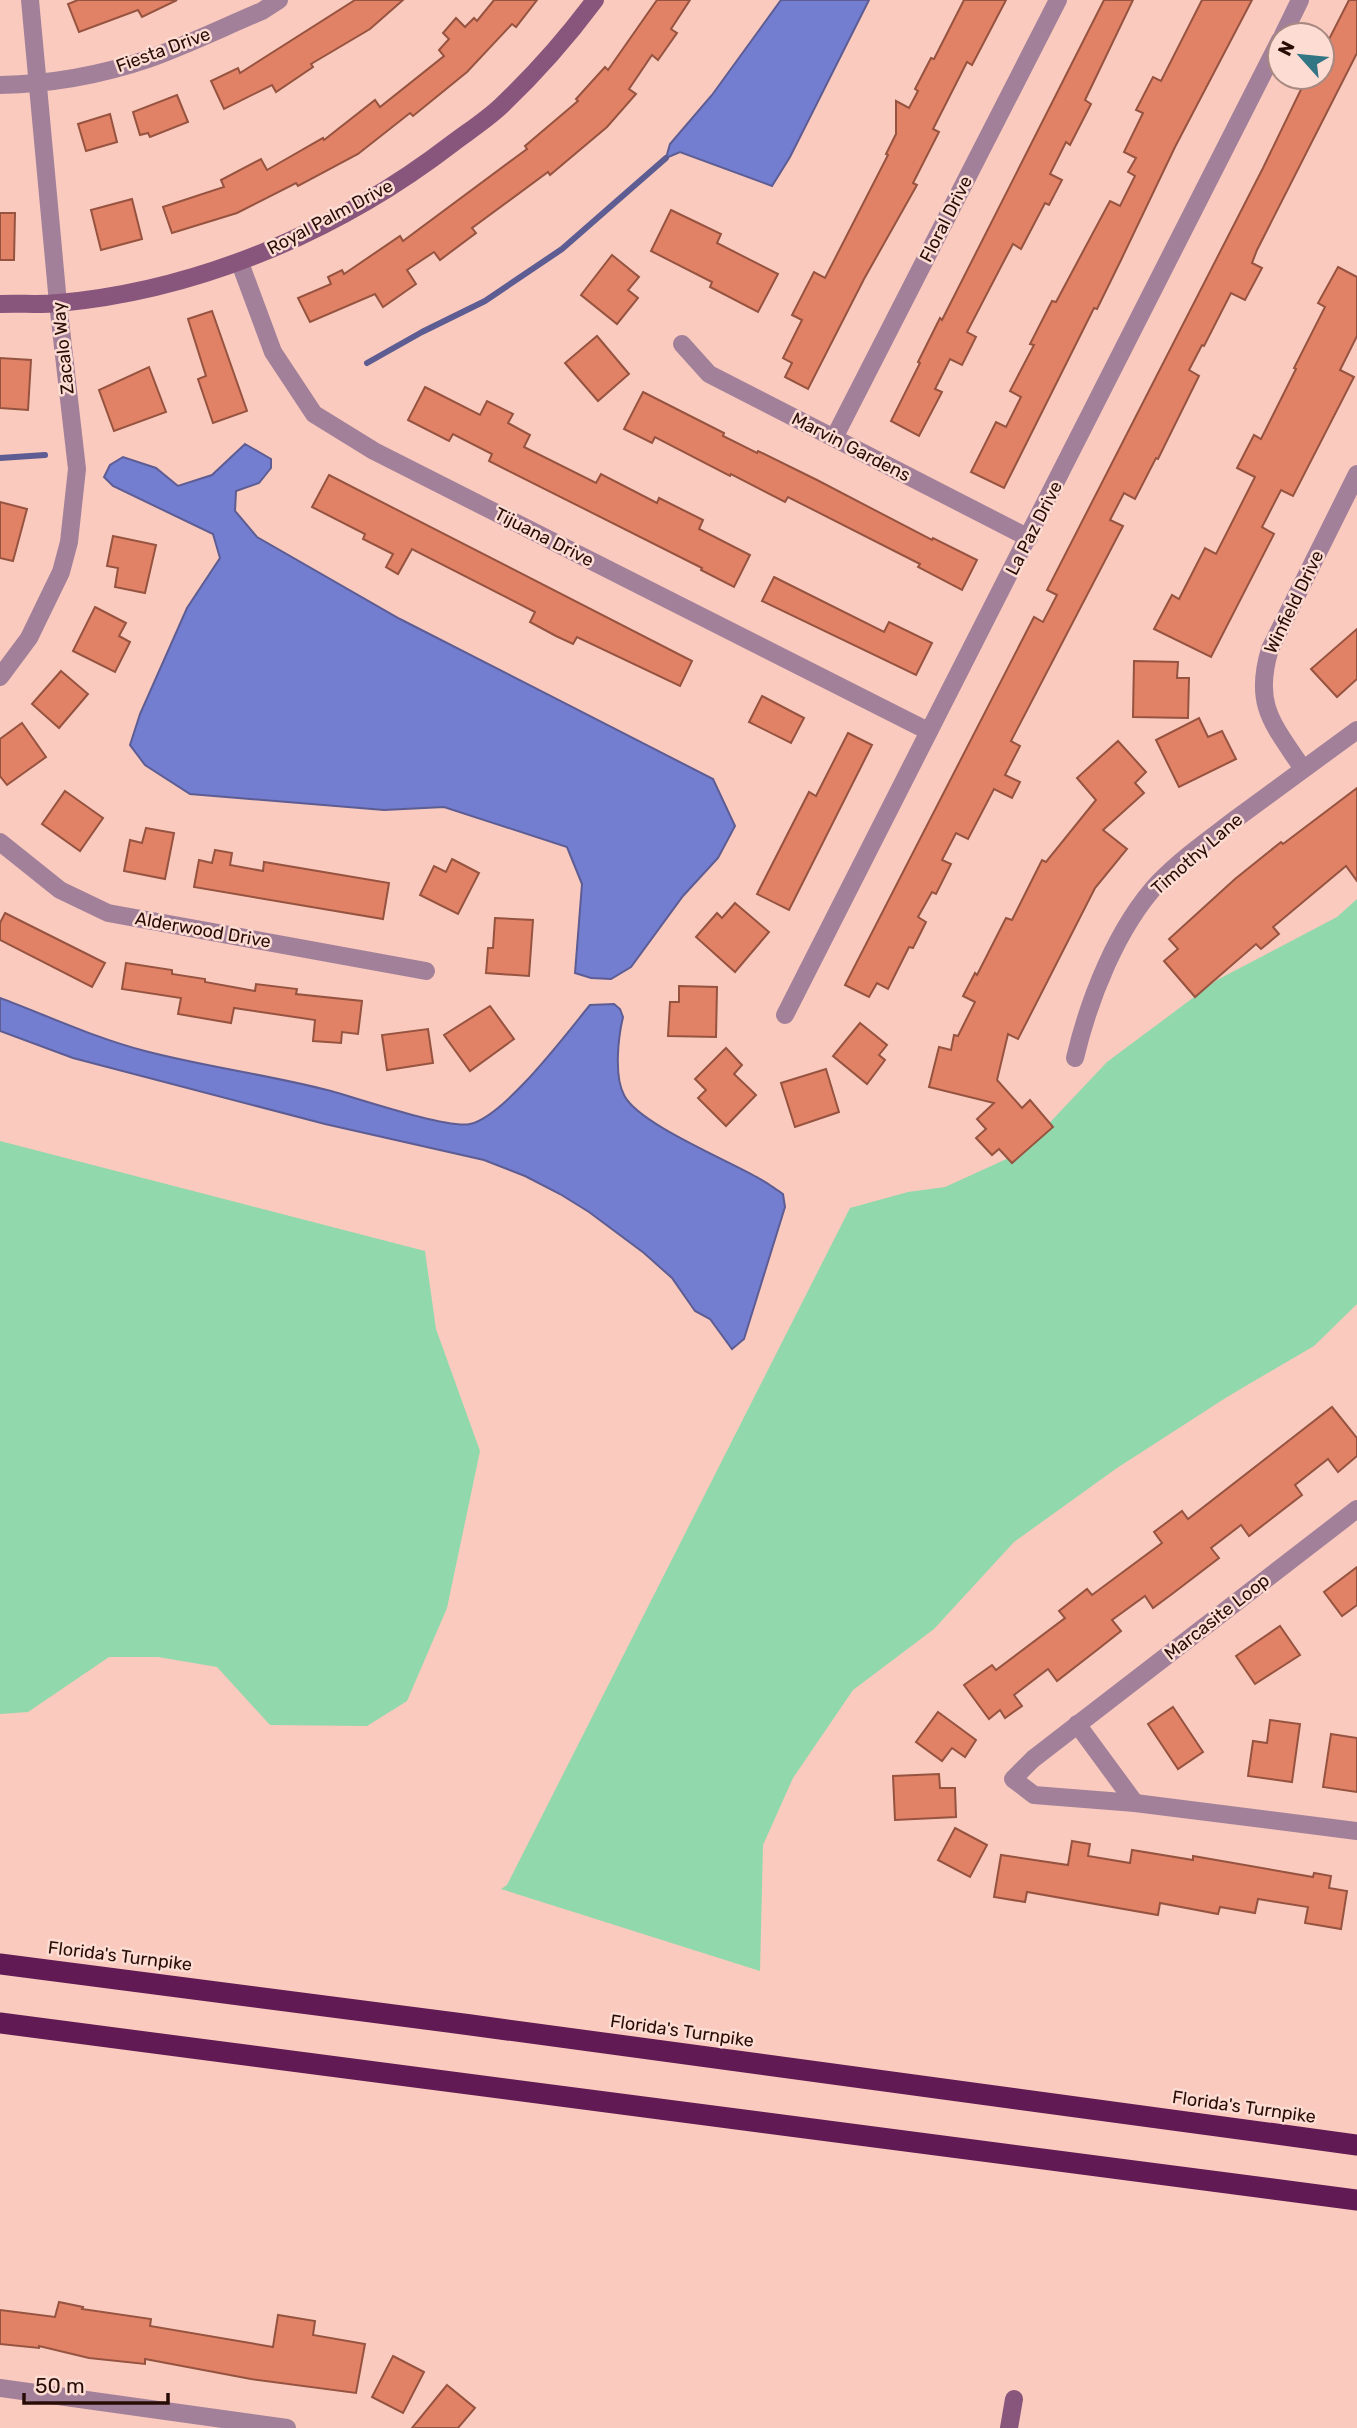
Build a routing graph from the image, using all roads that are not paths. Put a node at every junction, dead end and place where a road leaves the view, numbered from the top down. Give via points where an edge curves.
1 (30, 0) edge
2 (279, 0) edge
3 (595, 0) edge
4 (1058, 0) edge
5 (1300, 0) edge
6 (1290, 21) edge
7 (1266, 68) edge
8 (38, 84) junction
9 (0, 85) edge
10 (240, 263) junction
11 (0, 303) edge
12 (58, 303) junction
13 (682, 344) dead end
14 (834, 438) junction
15 (1357, 474) edge
16 (1029, 538) junction
17 (0, 677) edge
18 (1357, 730) edge
19 (928, 731) junction
20 (1303, 769) junction
21 (0, 842) edge
22 (426, 971) dead end
23 (785, 1015) dead end
24 (1075, 1058) dead end
25 (1357, 1509) edge
26 (1077, 1724) junction
27 (1135, 1803) junction
28 (1357, 1831) edge
29 (0, 1964) edge
30 (0, 2023) edge
31 (1357, 2146) edge
32 (1357, 2200) edge
33 (0, 2388) edge
34 (1014, 2399) dead end
35 (287, 2428) edge
36 (1009, 2428) edge

1 - 8 street, Zacalo Way
2 - 8 street, Fiesta Drive via 148,59
3 - 10 street, Royal Palm Drive via 563,43 498,109 420,169 344,214
4 - 14 street, Floral Drive
5 - 6 street
7 - 16 street, La Paz Drive
8 - 9 street, Fiesta Drive
8 - 12 street, Zacalo Way
10 - 12 street, Royal Palm Drive via 156,287
10 - 19 street, Tijuana Drive via 273,352 314,414 374,451
11 - 12 street, Royal Palm Drive
12 - 17 street, Zacalo Way via 77,470 69,542 46,607
13 - 14 street, Marvin Gardens via 709,374
14 - 16 street, Marvin Gardens
15 - 20 street, Winfield Drive via 1262,673 1270,719
16 - 19 street, La Paz Drive
18 - 20 street, Timothy Lane
19 - 23 street, La Paz Drive
20 - 24 street, Timothy Lane via 1186,858 1140,905 1084,1018
21 - 22 street, Alderwood Drive via 60,890 108,913
25 - 26 street, Marcasite Loop
26 - 27 street
26 - 27 street, Marcasite Loop via 1013,1779 1034,1796
27 - 28 street, Marcasite Loop
29 - 31 highway, Florida's Turnpike
30 - 32 highway
33 - 35 street
34 - 36 street

